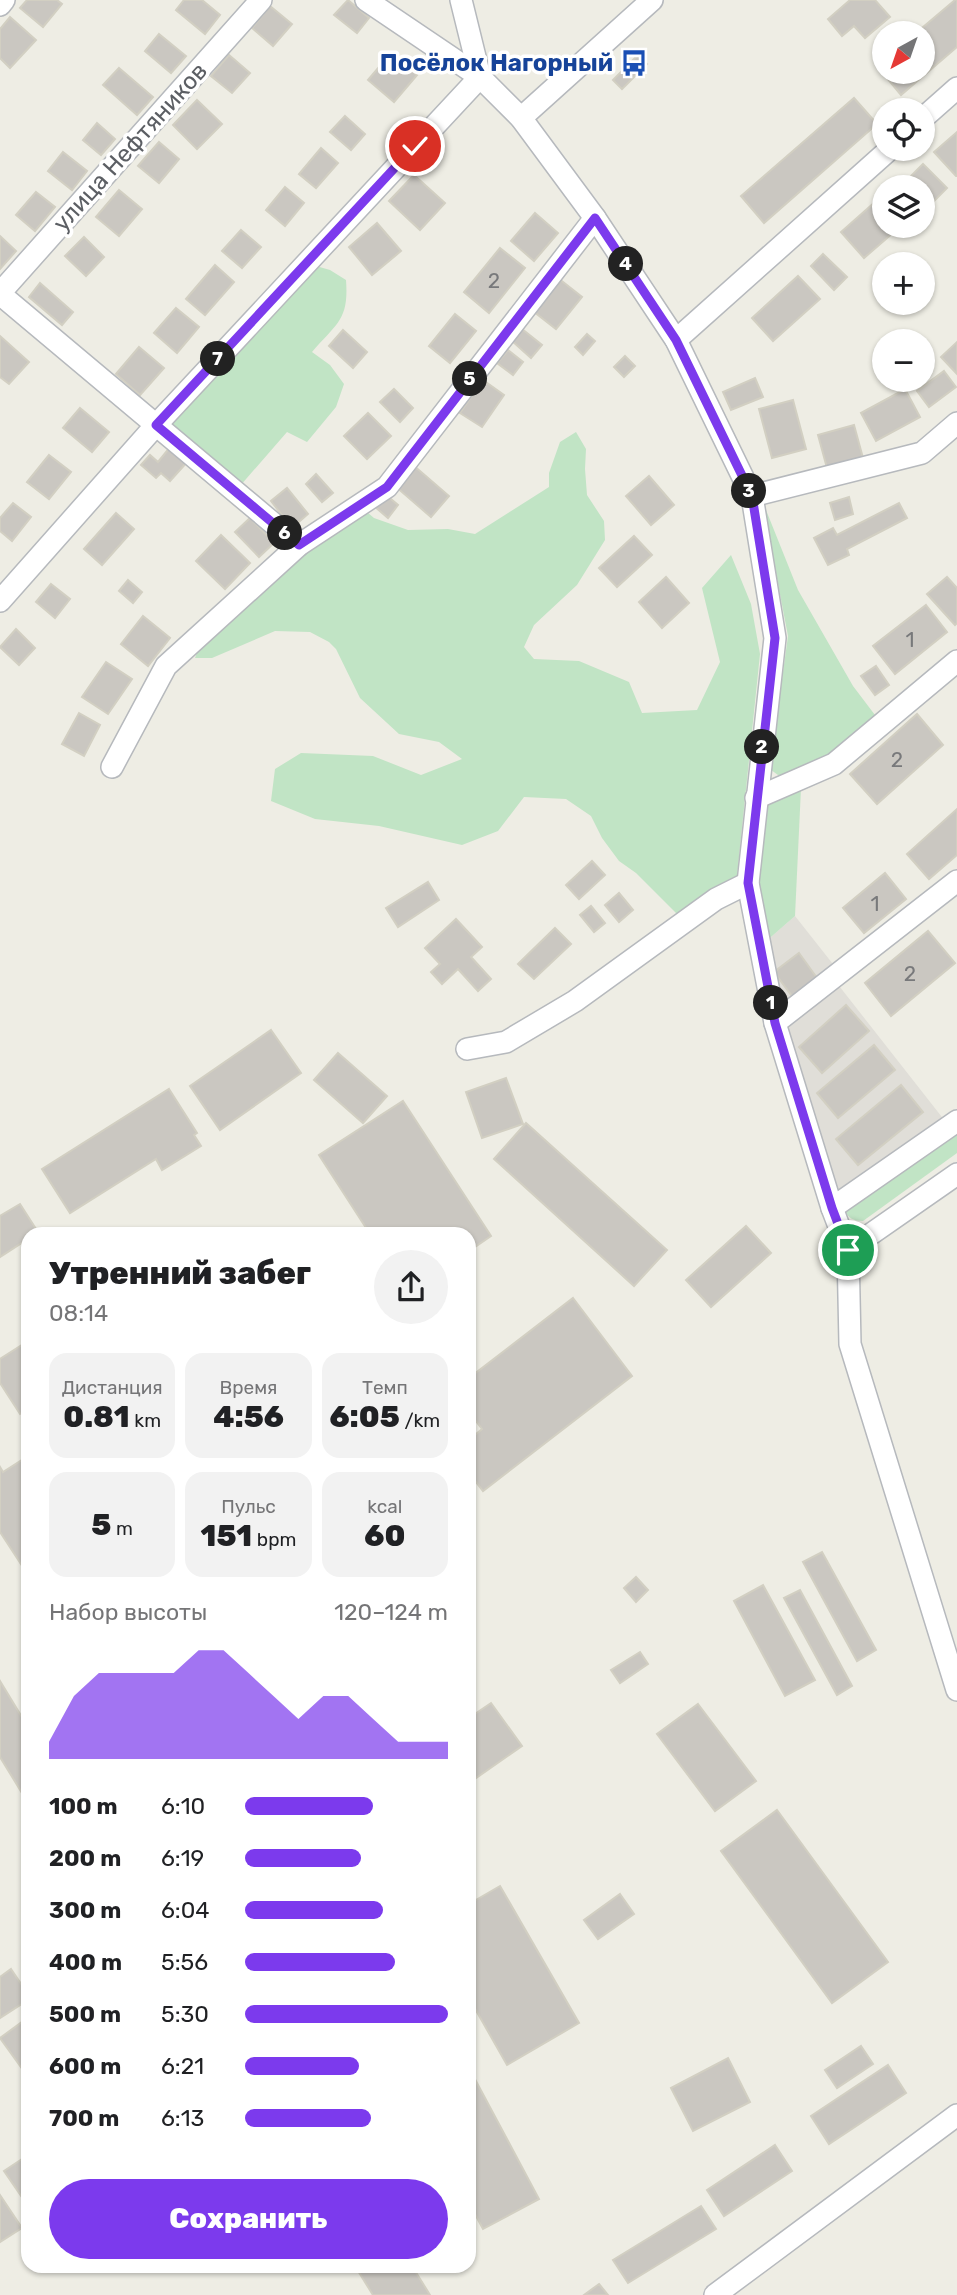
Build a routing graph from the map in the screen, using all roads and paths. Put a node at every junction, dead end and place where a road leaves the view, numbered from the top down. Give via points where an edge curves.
1 (4, 0) edge
2 (261, 0) edge
3 (366, 0) edge
4 (461, 0) edge
5 (652, 0) edge
6 (0, 5) edge
7 (480, 77) junction
8 (957, 88) edge
9 (935, 107) edge
10 (521, 118) junction
11 (877, 161) edge
12 (595, 218) junction
13 (0, 294) edge
14 (676, 340) junction
15 (957, 423) edge
16 (156, 425) junction
17 (752, 496) junction
18 (299, 545) junction
19 (0, 601) edge
20 (957, 661) edge
21 (112, 767) dead end
22 (756, 798) junction
23 (957, 881) edge
24 (748, 883) junction
25 (775, 1023) junction
26 (467, 1049) dead end
27 (957, 1121) edge
28 (957, 1174) edge
29 (832, 1208) junction
30 (848, 1250) junction
31 (957, 1690) edge
32 (957, 2115) edge
33 (715, 2295) edge

1 - 6 street
2 - 13 street, улица Нефтяников
3 - 7 street
4 - 7 street
5 - 10 street
7 - 10 street
7 - 16 street
8 - 9 street
10 - 12 street
11 - 14 street
12 - 14 street
12 - 18 street via 387,487
13 - 16 street
14 - 17 street
15 - 17 street via 922,453
16 - 18 street
16 - 19 street
17 - 22 street via 775,638
18 - 21 street via 166,666
20 - 22 street via 834,764
22 - 24 street
23 - 25 street
24 - 25 street
24 - 26 street via 716,899 552,1015 506,1042
25 - 29 street
27 - 29 street
28 - 30 street
29 - 30 street
30 - 31 street via 850,1344
32 - 33 street

